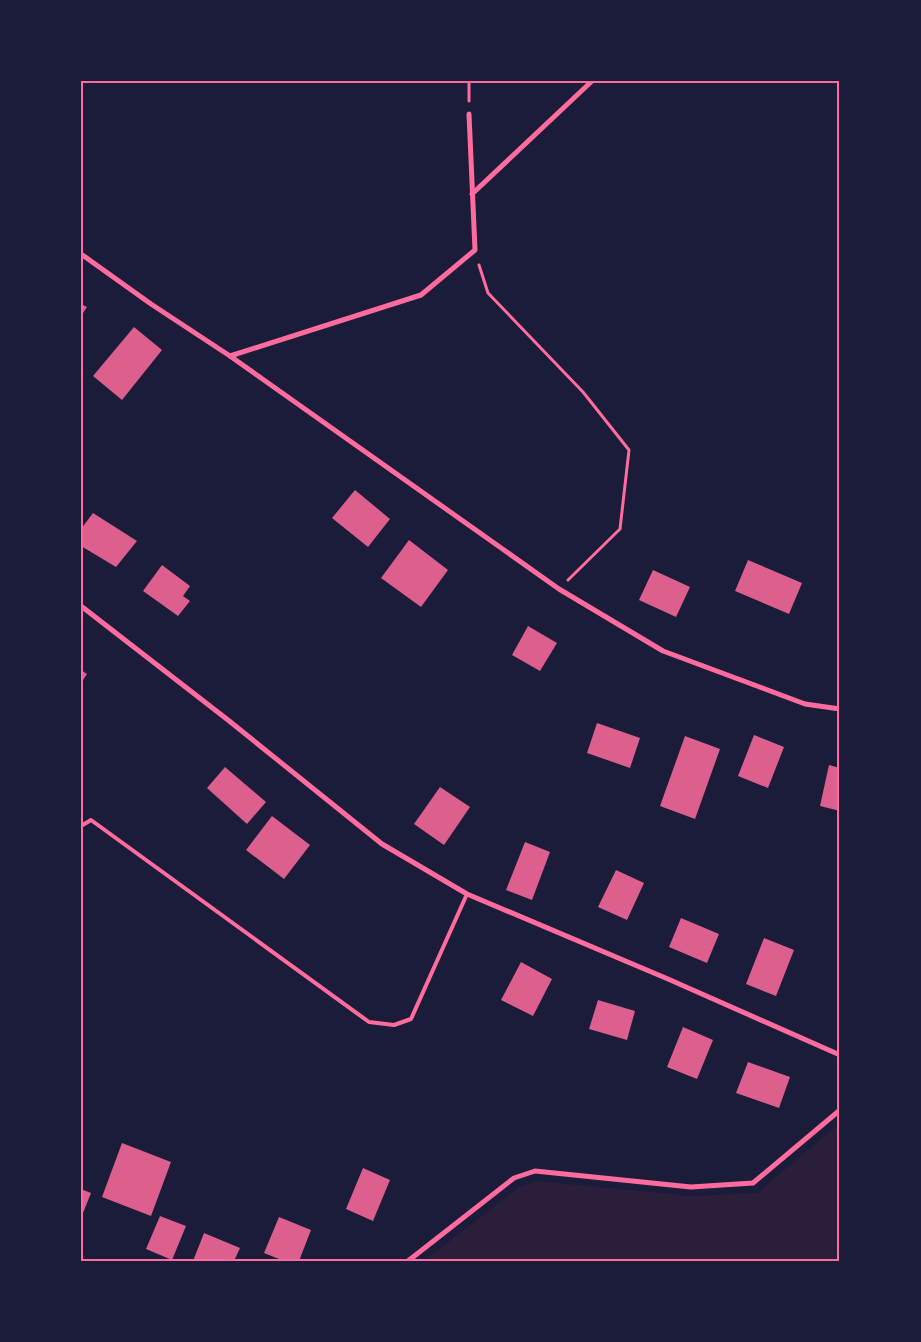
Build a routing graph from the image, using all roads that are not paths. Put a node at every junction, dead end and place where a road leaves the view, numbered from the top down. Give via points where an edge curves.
1 (592, 81) edge
2 (469, 114) road end
3 (472, 194) junction
4 (81, 254) edge
5 (230, 356) junction
6 (81, 606) edge
7 (840, 709) edge
8 (81, 826) edge
9 (467, 894) junction
10 (840, 1056) edge
11 (840, 1110) edge
12 (408, 1261) edge

1 - 3 street
2 - 3 street
3 - 5 street via 475,250 421,295
4 - 5 street
5 - 7 street via 559,589 663,651 806,704
6 - 9 street via 382,844
8 - 9 lane via 91,820 369,1022 394,1025 411,1018
9 - 10 street
11 - 12 street via 753,1183 691,1187 535,1171 514,1178

